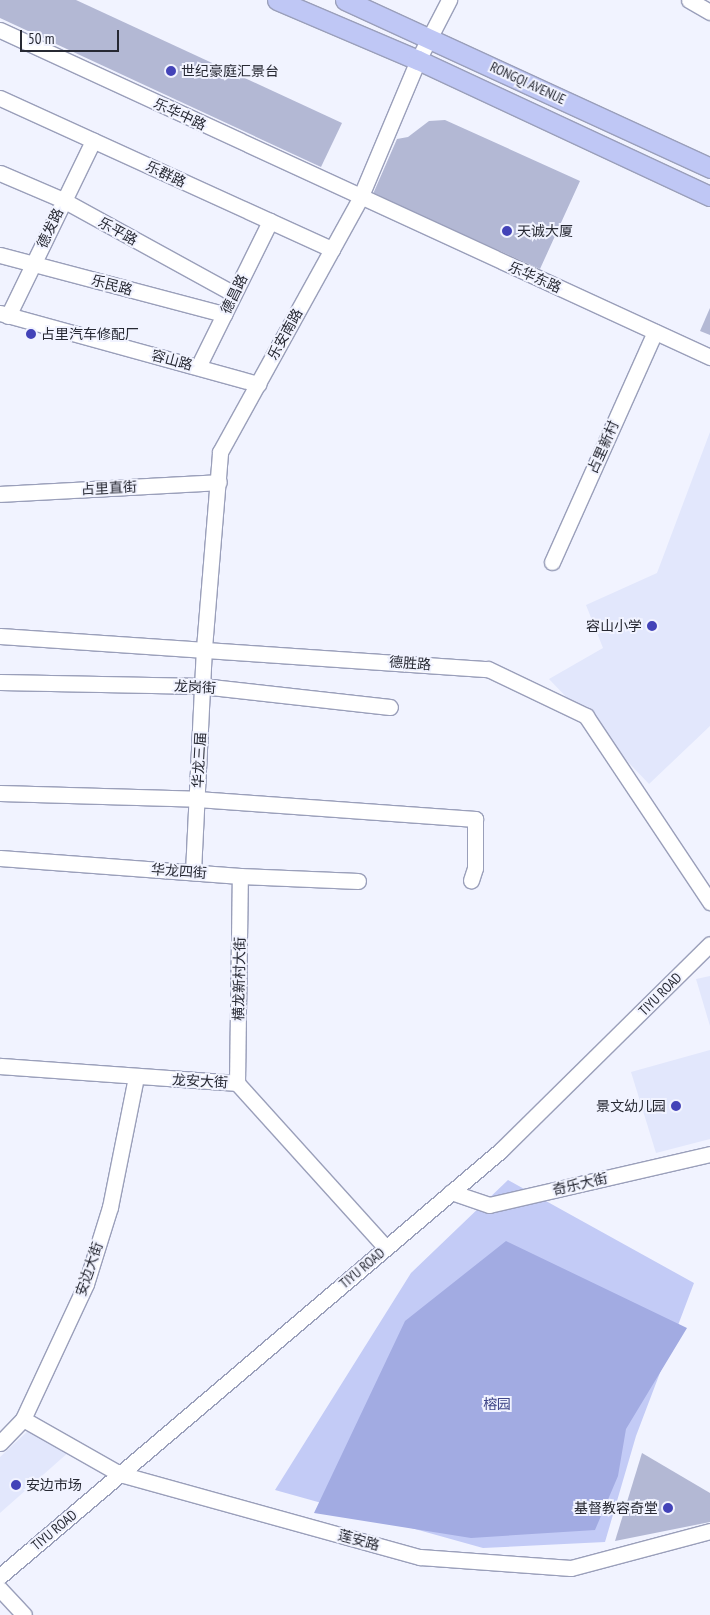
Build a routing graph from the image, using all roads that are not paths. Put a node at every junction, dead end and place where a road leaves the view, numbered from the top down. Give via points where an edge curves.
1 (277, 0) edge
2 (345, 0) edge
3 (449, 0) edge
4 (689, 0) edge
5 (710, 12) edge
6 (0, 30) edge
7 (428, 37) junction
8 (418, 60) junction
9 (0, 98) edge
10 (93, 141) junction
11 (710, 168) edge
12 (0, 174) edge
13 (710, 196) edge
14 (360, 198) junction
15 (63, 200) junction
16 (270, 221) junction
17 (332, 249) junction
18 (0, 255) edge
19 (234, 294) junction
20 (4, 314) edge
21 (224, 314) junction
22 (655, 332) junction
23 (710, 357) edge
24 (198, 367) junction
25 (258, 384) junction
26 (219, 482) junction
27 (0, 494) edge
28 (552, 562) dead end
29 (0, 636) edge
30 (204, 648) junction
31 (0, 682) edge
32 (202, 686) junction
33 (390, 707) dead end
34 (0, 793) edge
35 (197, 799) junction
36 (0, 858) edge
37 (193, 872) junction
38 (240, 876) junction
39 (471, 880) dead end
40 (358, 881) dead end
41 (710, 902) edge
42 (710, 944) edge
43 (0, 1066) edge
44 (136, 1077) junction
45 (237, 1083) junction
46 (710, 1154) edge
47 (451, 1192) junction
48 (386, 1248) junction
49 (23, 1419) junction
50 (0, 1443) edge
51 (120, 1474) junction
52 (710, 1531) edge
53 (0, 1576) edge
54 (0, 1589) edge
55 (24, 1615) edge

1 - 8 main road
2 - 7 main road, RONGQI AVENUE
3 - 7 street, 乐安南路
4 - 5 street
6 - 14 street, 乐华中路
7 - 8 street, 乐安南路
7 - 11 main road, RONGQI AVENUE
8 - 13 main road
8 - 14 street, 乐安南路
9 - 10 street, 乐群路
10 - 15 street, 德发路
10 - 16 street, 乐群路
12 - 15 street, 乐平路
14 - 17 street, 乐安南路
14 - 22 street, 乐华东路
15 - 19 street, 乐平路
15 - 20 street, 德发路
16 - 17 street, 乐群路
16 - 19 street, 德昌路
17 - 25 street, 乐安南路
18 - 21 street, 乐民路
19 - 21 street, 德昌路
20 - 24 street, 容山路
21 - 24 street, 德昌路
22 - 23 street, 乐华东路
22 - 28 street, 占里新村
24 - 25 street, 容山路
25 - 26 street, 乐安南路 via 220,452
26 - 27 street, 占里直街
26 - 30 street, 乐安南路
29 - 30 street, 德胜路
30 - 32 street, 华龙三届
30 - 41 street, 德胜路 via 488,669 586,716
31 - 32 street, 龙岗街
32 - 33 street, 龙岗街
32 - 35 street, 华龙三届
34 - 35 street
35 - 37 street, 华龙三届
35 - 39 street via 475,819 475,868
36 - 37 street, 华龙四街
37 - 38 street, 华龙四街
38 - 40 street, 华龙四街
38 - 45 street, 横龙新村大街
42 - 47 street, TIYU ROAD via 540,1113
43 - 44 street, 龙安大街
44 - 45 street, 龙安大街
44 - 49 street, 安边大街 via 110,1207 86,1284
45 - 48 street, 龙安大街
46 - 47 street, 奇乐大街 via 489,1205
47 - 48 street, TIYU ROAD
48 - 51 street, TIYU ROAD
49 - 50 street, 安边大街
49 - 51 street, 莲安路
51 - 52 street, 莲安路 via 420,1557 571,1568
51 - 53 street, TIYU ROAD
54 - 55 street

